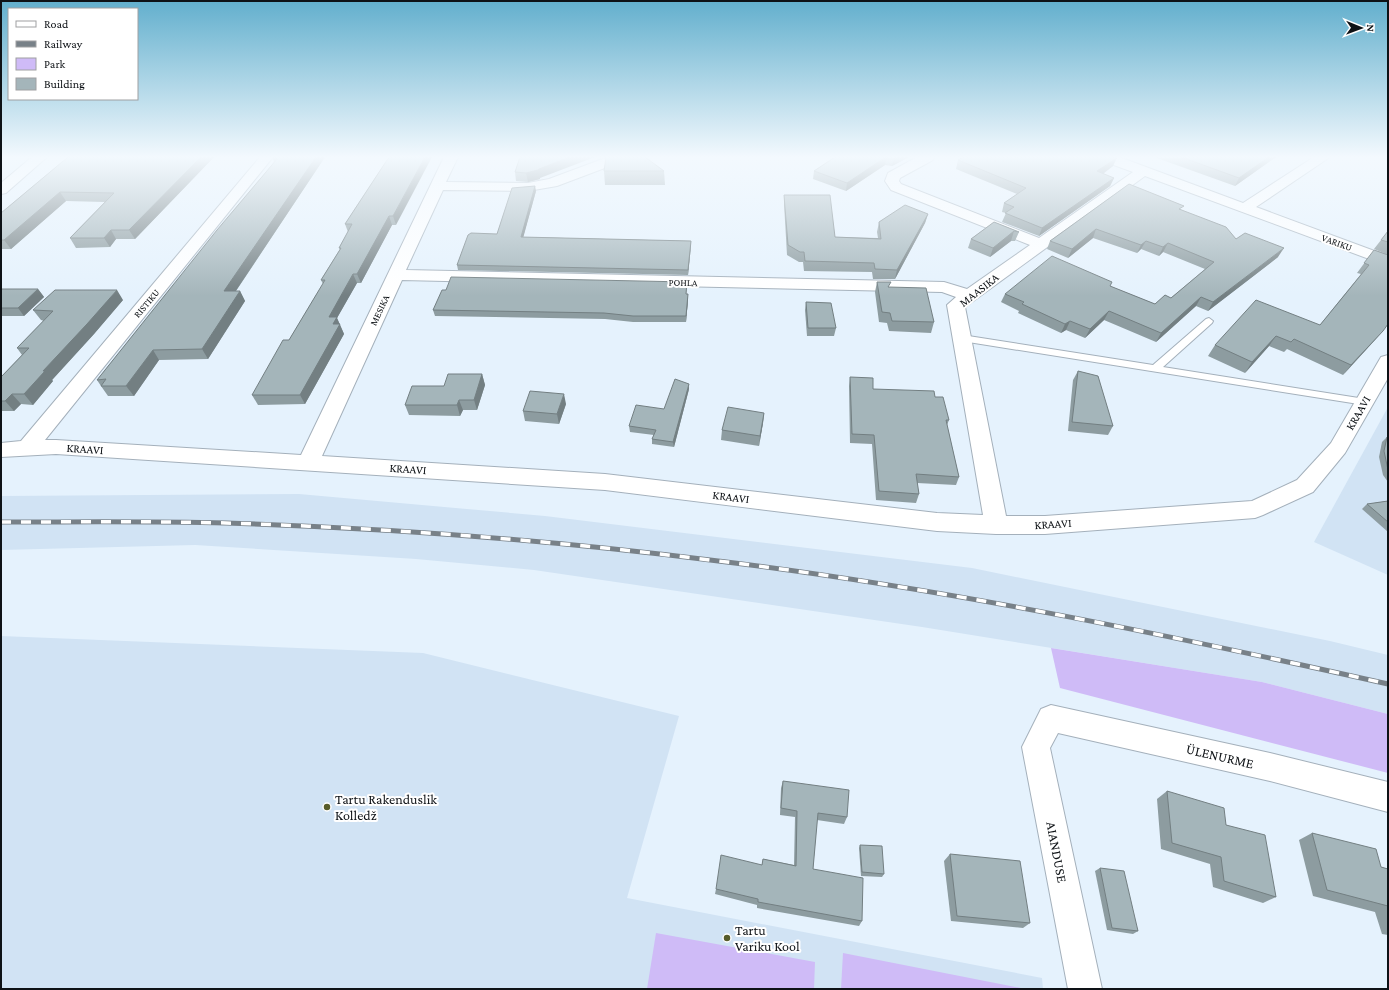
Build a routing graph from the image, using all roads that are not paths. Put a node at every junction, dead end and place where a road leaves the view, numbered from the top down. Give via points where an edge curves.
1 (229, 203) edge
2 (430, 203) edge
3 (937, 203) edge
4 (1098, 203) edge
5 (1232, 203) edge
6 (1252, 203) edge
7 (1245, 208) junction
8 (1041, 244) junction
9 (1388, 261) edge
10 (395, 275) junction
11 (969, 296) junction
12 (1209, 321) dead end
13 (962, 338) junction
14 (1388, 361) edge
15 (1155, 369) junction
16 (1365, 402) junction
17 (26, 449) junction
18 (1, 450) edge
19 (308, 463) junction
20 (996, 525) junction
21 (1051, 718) joint
22 (1388, 797) edge
23 (1085, 989) edge

1 - 17 street, RISTIKU
2 - 10 street, MESIKA
3 - 8 street
4 - 8 street, MAASIKA
5 - 7 street, VARIKU
6 - 7 street
7 - 9 street, VARIKU
8 - 11 street, MAASIKA
10 - 11 street, POHLA via 944,288
10 - 19 street, MESIKA
11 - 13 street, MAASIKA via 956,305
12 - 15 lane
13 - 15 lane
13 - 20 street, MAASIKA
14 - 16 street, KRAAVI
15 - 16 lane
16 - 20 street, KRAAVI via 1338,448 1306,486 1255,509 1045,525
17 - 18 street, KRAAVI
17 - 19 street, KRAAVI via 56,447
19 - 20 street, KRAAVI via 605,482 937,522
21 - 22 street, ÜLENURME via 1270,767
21 - 23 street, AIANDUSE via 1036,747

